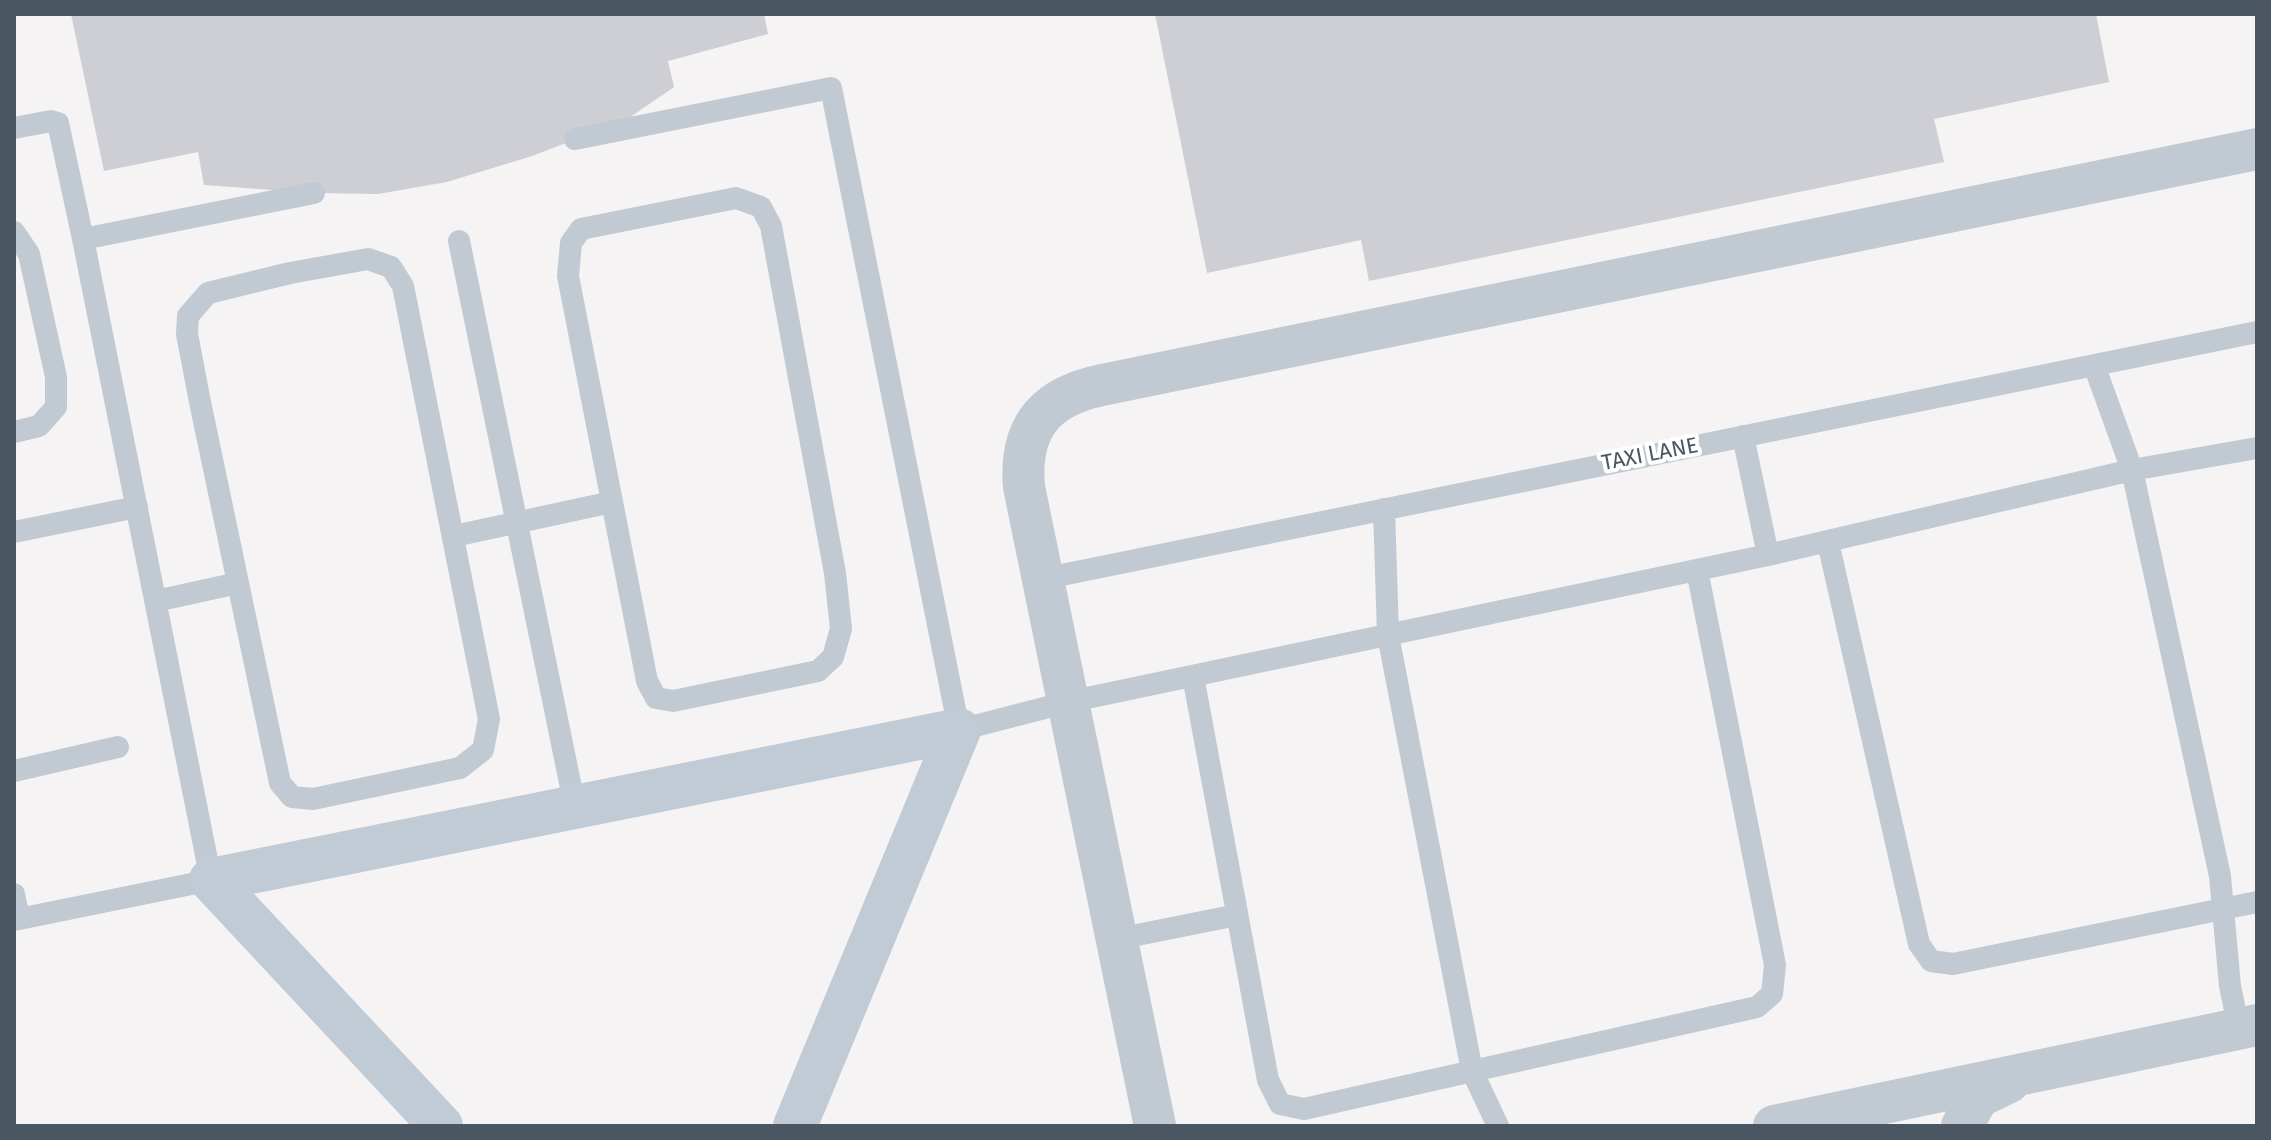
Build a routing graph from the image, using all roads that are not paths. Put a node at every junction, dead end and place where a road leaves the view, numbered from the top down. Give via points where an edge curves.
1 (14, 128) edge
2 (575, 139) dead end
3 (2257, 149) edge
4 (314, 193) dead end
5 (14, 232) edge
6 (83, 239) junction
7 (459, 241) dead end
8 (2257, 332) edge
9 (2094, 365) junction
10 (14, 432) edge
11 (1743, 436) junction
12 (2257, 448) edge
13 (2132, 470) junction
14 (612, 502) junction
15 (137, 507) junction
16 (1384, 509) junction
17 (516, 522) junction
18 (14, 532) edge
19 (454, 536) junction
20 (1828, 542) junction
21 (1768, 555) junction
22 (1697, 570) junction
23 (1042, 579) junction
24 (238, 583) junction
25 (156, 601) junction
26 (1388, 635) junction
27 (1193, 676) junction
28 (1068, 702) junction
29 (959, 730) junction
30 (118, 747) dead end
31 (14, 771) edge
32 (575, 807) junction
33 (211, 880) junction
34 (14, 894) edge
35 (2257, 902) edge
36 (2224, 909) junction
37 (1237, 915) junction
38 (17, 919) edge
39 (1117, 939) junction
40 (2248, 1027) edge
41 (1472, 1071) junction
42 (2025, 1074) junction
43 (441, 1126) edge
44 (795, 1126) edge
45 (1155, 1126) edge
46 (1498, 1126) edge
47 (1774, 1126) edge
48 (1962, 1126) edge

1 - 6 lane via 58,123
2 - 29 lane via 831,88
3 - 23 street via 1078,390 1039,418 1022,463
4 - 6 lane
5 - 10 lane via 29,254 56,377 56,407 39,426
6 - 15 lane
7 - 17 lane
8 - 9 lane, TAXI LANE
9 - 11 lane, TAXI LANE
9 - 13 lane
11 - 16 lane, TAXI LANE
11 - 21 lane
12 - 13 lane
13 - 20 lane
13 - 36 lane
14 - 14 lane via 647,681 656,698 673,701 818,671 833,657 841,629 835,573 771,226 761,207 736,198 581,229 571,243 568,276
14 - 17 lane
15 - 18 lane
15 - 25 lane
16 - 23 lane, TAXI LANE
16 - 26 lane
17 - 19 lane
17 - 32 lane
19 - 24 lane via 489,719 483,750 460,768 313,799 292,797 280,783
19 - 24 lane via 403,286 391,267 368,259 290,273 208,293 188,316 189,348
20 - 21 lane
20 - 36 lane via 1919,944 1931,961 1953,964
21 - 22 lane
22 - 26 lane
22 - 41 lane via 1775,965 1772,994 1757,1007
23 - 28 street
24 - 25 lane
25 - 33 lane
26 - 27 lane
26 - 41 lane
27 - 28 lane
27 - 37 lane
28 - 29 lane
28 - 39 street
29 - 32 street
29 - 44 street
30 - 31 lane
32 - 33 street
33 - 38 lane
33 - 43 street
34 - 38 lane
35 - 36 lane
36 - 40 lane via 2230,986
37 - 39 lane
37 - 41 lane via 1268,1080 1280,1104 1304,1109
39 - 45 street
40 - 42 street
41 - 46 lane
42 - 47 street
42 - 48 street via 1978,1097

